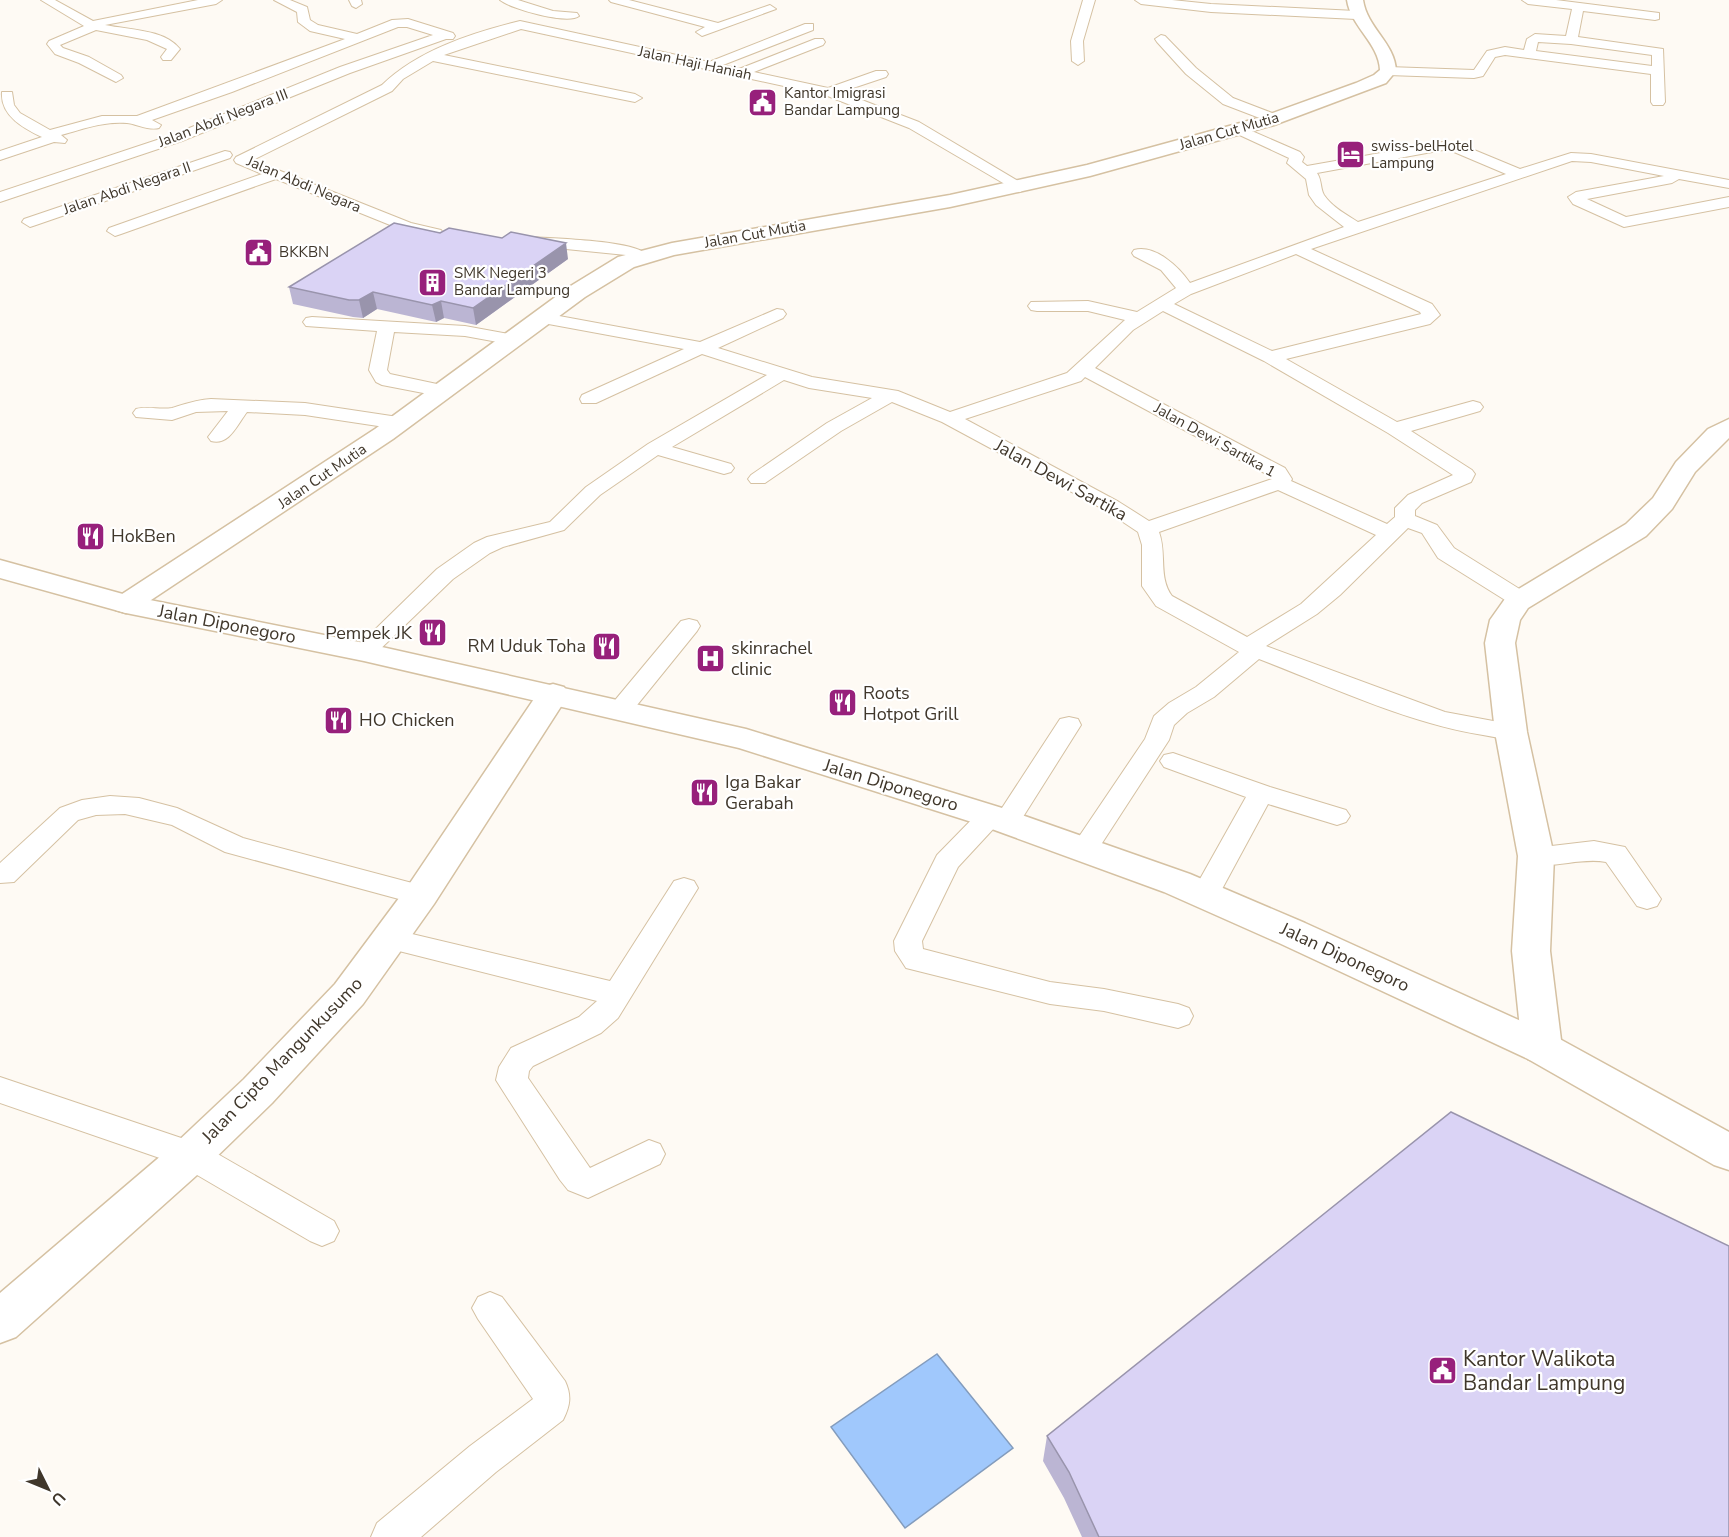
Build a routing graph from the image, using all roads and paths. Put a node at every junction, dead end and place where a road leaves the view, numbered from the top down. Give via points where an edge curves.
1 (47, 0) edge
2 (216, 0) edge
3 (280, 0) edge
4 (506, 0) edge
5 (615, 0) edge
6 (1089, 0) edge
7 (1141, 0) edge
8 (1287, 0) edge
9 (1528, 0) edge
10 (1654, 0) edge
11 (670, 3) dead end
12 (1189, 3) edge
13 (1355, 7) edge
14 (1578, 8) junction
15 (650, 9) junction
16 (770, 9) dead end
17 (1294, 12) junction
18 (552, 14) junction
19 (573, 16) dead end
20 (1655, 16) junction
21 (94, 25) junction
22 (524, 26) junction
23 (716, 26) junction
24 (809, 27) dead end
25 (444, 35) junction
26 (691, 36) dead end
27 (355, 37) junction
28 (1161, 39) dead end
29 (1571, 40) junction
30 (472, 41) junction
31 (819, 42) dead end
32 (1658, 43) junction
33 (1529, 55) junction
34 (167, 57) dead end
35 (433, 57) junction
36 (1078, 61) dead end
37 (710, 66) junction
38 (345, 70) junction
39 (1657, 71) junction
40 (742, 72) junction
41 (1388, 72) junction
42 (881, 74) dead end
43 (116, 78) dead end
44 (393, 81) junction
45 (828, 92) junction
46 (7, 95) dead end
47 (635, 98) dead end
48 (1658, 102) dead end
49 (1275, 119) junction
50 (139, 120) junction
51 (33, 128) junction
52 (1238, 129) junction
53 (11, 135) dead end
54 (55, 137) junction
55 (177, 138) junction
56 (225, 155) junction
57 (0, 156) edge
58 (241, 159) junction
59 (1306, 171) junction
60 (276, 174) junction
61 (1520, 174) junction
62 (1687, 176) junction
63 (1729, 184) edge
64 (1020, 187) junction
65 (0, 197) edge
66 (1729, 202) edge
67 (30, 222) dead end
68 (1356, 228) junction
69 (115, 231) dead end
70 (452, 235) edge
71 (522, 241) edge
72 (1297, 248) junction
73 (1140, 253) dead end
74 (641, 256) junction
75 (1185, 290) junction
76 (1161, 304) junction
77 (1037, 306) dead end
78 (777, 314) dead end
79 (543, 318) junction
80 (1139, 318) junction
81 (312, 322) dead end
82 (387, 325) junction
83 (514, 340) junction
84 (702, 349) junction
85 (1270, 357) junction
86 (1083, 369) junction
87 (653, 371) junction
88 (780, 375) junction
89 (674, 383) dead end
90 (444, 391) junction
91 (891, 395) junction
92 (589, 399) dead end
93 (242, 406) junction
94 (1473, 407) dead end
95 (142, 413) dead end
96 (949, 418) junction
97 (398, 423) junction
98 (1729, 427) edge
99 (1395, 429) junction
100 (218, 437) dead end
101 (656, 448) junction
102 (724, 468) dead end
103 (758, 479) dead end
104 (1280, 483) junction
105 (1397, 526) junction
106 (1147, 529) junction
107 (0, 569) edge
108 (1521, 600) junction
109 (126, 604) junction
110 (689, 626) dead end
111 (1252, 649) junction
112 (364, 652) junction
113 (553, 694) junction
114 (620, 710) junction
115 (1069, 725) dead end
116 (1511, 732) junction
117 (1173, 761) dead end
118 (1261, 793) junction
119 (1337, 816) dead end
120 (998, 819) junction
121 (1083, 850) junction
122 (1536, 856) junction
123 (4, 875) dead end
124 (684, 888) dead end
125 (421, 895) junction
126 (1204, 895) junction
127 (1647, 899) dead end
128 (391, 939) junction
129 (616, 994) junction
130 (1178, 1016) dead end
131 (1542, 1048) junction
132 (0, 1090) edge
133 (1729, 1153) edge
134 (649, 1154) dead end
135 (191, 1155) junction
136 (322, 1231) dead end
137 (490, 1308) dead end
138 (0, 1322) edge
139 (391, 1537) edge

1 - 21 street
2 - 21 street
3 - 27 street via 303,10 304,22 311,27
4 - 18 street
5 - 15 street
6 - 36 street via 1077,41
7 - 12 street
8 - 17 street
9 - 14 street
10 - 20 street
11 - 15 street
12 - 17 street
13 - 17 street
13 - 41 main road via 1388,60
14 - 20 street
14 - 29 street
15 - 23 street
16 - 23 street
18 - 19 street
18 - 22 street, Jalan Abdi Negara
20 - 32 street
21 - 34 street via 171,45 174,49
21 - 43 street via 59,40 54,47
22 - 30 street, Jalan Abdi Negara
22 - 37 street, Jalan Haji Haniah
23 - 26 street
24 - 37 street
25 - 27 street via 401,22
25 - 30 street
25 - 38 street, Jalan Abdi Negara III
27 - 50 street via 236,86
28 - 49 street via 1194,74 1228,101
29 - 32 street
29 - 33 street via 1535,38
30 - 35 street, Jalan Abdi Negara
31 - 40 street
32 - 39 street
33 - 39 street via 1564,64
33 - 41 street via 1494,53 1474,74
35 - 44 street, Jalan Abdi Negara
35 - 47 street
37 - 40 street, Jalan Haji Haniah
38 - 44 street
38 - 55 street, Jalan Abdi Negara III
39 - 48 street
40 - 45 street, Jalan Haji Haniah
41 - 49 main road, Jalan Cut Mutia via 1362,87
42 - 45 street
44 - 58 street, Jalan Abdi Negara via 387,88
45 - 64 street, Jalan Haji Haniah via 914,125
46 - 51 street via 10,111
49 - 52 main road, Jalan Cut Mutia
50 - 54 street via 113,117
50 - 55 street
51 - 53 street
51 - 54 street
52 - 59 street via 1295,155 1294,163
52 - 64 main road, Jalan Cut Mutia
54 - 57 street
55 - 56 street
55 - 65 street, Jalan Abdi Negara III
56 - 58 street
56 - 67 street, Jalan Abdi Negara II
58 - 60 street, Jalan Abdi Negara
59 - 61 street via 1443,146
59 - 68 street via 1313,178 1313,189 1320,202
60 - 69 street
60 - 70 street, Jalan Abdi Negara via 406,226
61 - 62 street via 1579,156
61 - 68 street
62 - 63 street
62 - 66 street via 1576,197 1624,222
64 - 74 main road, Jalan Cut Mutia
68 - 72 street
71 - 74 street via 629,250
72 - 75 street
72 - 85 street via 1426,308 1431,315 1424,320
73 - 75 street via 1167,264
74 - 79 main road, Jalan Cut Mutia via 577,292
75 - 76 street
76 - 80 street
76 - 85 street
77 - 80 street via 1088,306
78 - 84 street
79 - 83 main road, Jalan Cut Mutia
79 - 84 street, Jalan Dewi Sartika
80 - 86 street
81 - 82 street
82 - 83 street via 465,331
82 - 90 street via 378,370 383,378
83 - 90 main road, Jalan Cut Mutia
84 - 87 street
84 - 88 street, Jalan Dewi Sartika
85 - 99 street
86 - 96 street via 1061,382
86 - 104 street, Jalan Dewi Sartika 1 via 1278,472
87 - 89 street
87 - 92 street
88 - 91 street, Jalan Dewi Sartika
88 - 101 street
90 - 97 main road, Jalan Cut Mutia
91 - 96 street, Jalan Dewi Sartika
91 - 103 street via 834,427
93 - 95 street via 193,406 171,414
93 - 97 street via 305,409
93 - 100 street
94 - 99 street
96 - 106 street, Jalan Dewi Sartika
97 - 109 main road, Jalan Cut Mutia
98 - 108 main road via 1717,434 1685,468 1663,503 1636,530
99 - 105 street via 1466,476 1414,499
101 - 102 street
101 - 112 street via 593,491 557,526 495,542 445,574
104 - 105 street
104 - 106 street, Jalan Dewi Sartika 1
105 - 108 street via 1430,529 1446,553
105 - 111 street via 1309,609
106 - 111 street, Jalan Dewi Sartika via 1153,545 1153,586 1164,601
107 - 109 main road, Jalan Diponegoro
108 - 116 main road via 1505,620 1500,644
109 - 112 main road, Jalan Diponegoro
110 - 114 street
111 - 116 street, Jalan Dewi Sartika via 1436,717
111 - 121 street via 1205,692 1163,722 1157,740
112 - 113 main road, Jalan Diponegoro
113 - 114 main road, Jalan Diponegoro
113 - 125 main road, Jalan Cipto Mangunkusumo
114 - 120 main road, Jalan Diponegoro via 747,739
115 - 120 street
116 - 122 main road
117 - 118 street
118 - 119 street
118 - 126 street
120 - 121 main road, Jalan Diponegoro
120 - 130 street via 947,862 908,941 911,956 1050,993
121 - 126 main road, Jalan Diponegoro
122 - 127 street via 1594,850 1615,854
122 - 131 main road via 1531,951
123 - 125 street via 69,814 82,807 109,805 139,807 181,819 231,844
124 - 129 street
125 - 128 main road, Jalan Cipto Mangunkusumo
126 - 131 main road, Jalan Diponegoro
128 - 129 street
128 - 135 main road, Jalan Cipto Mangunkusumo via 349,994
129 - 134 street via 607,1010 590,1025 522,1057 514,1067 512,1080 572,1170 588,1185
131 - 133 main road, Jalan Diponegoro
132 - 135 street
135 - 136 street
135 - 138 main road, Jalan Cipto Mangunkusumo
137 - 139 street via 552,1393 550,1408

